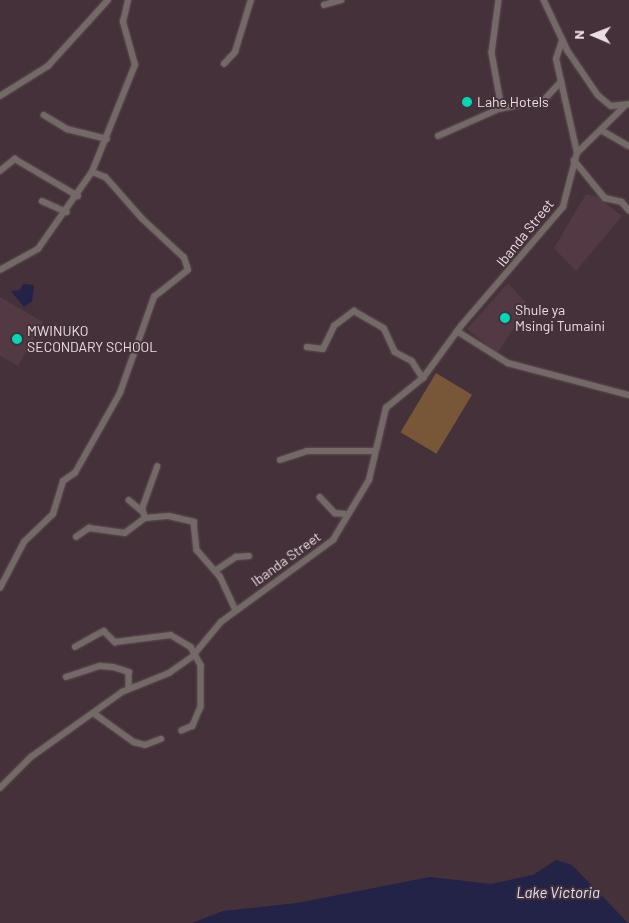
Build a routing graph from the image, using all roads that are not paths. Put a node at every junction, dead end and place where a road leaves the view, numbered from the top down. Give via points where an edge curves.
1 (108, 0) edge
2 (128, 0) edge
3 (251, 0) edge
4 (341, 0) edge
5 (499, 0) edge
6 (544, 0) edge
7 (324, 5) dead end
8 (562, 40) junction
9 (224, 64) dead end
10 (561, 82) junction
11 (0, 96) edge
12 (627, 105) edge
13 (502, 108) junction
14 (44, 115) dead end
15 (601, 130) junction
16 (438, 136) dead end
17 (107, 139) junction
18 (629, 146) edge
19 (577, 153) junction
20 (574, 160) junction
21 (0, 171) edge
22 (92, 172) junction
23 (78, 196) junction
24 (42, 201) dead end
25 (629, 210) edge
26 (67, 212) junction
27 (0, 270) edge
28 (457, 331) junction
29 (307, 347) dead end
30 (424, 378) junction
31 (629, 395) edge
32 (375, 451) junction
33 (280, 460) dead end
34 (157, 468) dead end
35 (320, 497) dead end
36 (129, 500) dead end
37 (142, 511) junction
38 (345, 514) junction
39 (145, 518) junction
40 (76, 537) dead end
41 (249, 556) dead end
42 (218, 569) junction
43 (0, 588) edge
44 (236, 610) junction
45 (75, 647) dead end
46 (196, 652) junction
47 (66, 677) dead end
48 (129, 689) junction
49 (95, 714) junction
50 (182, 731) dead end
51 (161, 739) dead end
52 (0, 788) edge

1 - 11 street via 48,66
2 - 17 street via 123,22 135,66
3 - 9 street via 235,52
4 - 7 street
5 - 13 street via 492,53
6 - 8 street
8 - 10 street via 556,56
8 - 12 street via 606,104
10 - 13 street via 544,100
10 - 19 street
12 - 15 street
13 - 16 street
14 - 17 street via 67,129
15 - 18 street
15 - 19 street
17 - 22 street
19 - 20 street, Ibanda Street
20 - 25 street via 604,198 622,202
20 - 28 street, Ibanda Street via 560,213
21 - 23 street via 15,159
22 - 23 street
22 - 43 street via 106,178 142,220 184,258 188,270 154,297 120,393 75,472 63,481 53,514 24,542
23 - 26 street
24 - 26 street
26 - 27 street via 38,249
28 - 30 street, Ibanda Street
28 - 31 street via 508,363
29 - 30 street via 323,349 334,326 354,311 384,328 395,352 412,361
30 - 32 street, Ibanda Street via 386,408
32 - 33 street via 306,451
32 - 38 street, Ibanda Street via 369,480
34 - 37 street
35 - 38 street via 335,513
36 - 37 street
37 - 39 street
38 - 44 street, Ibanda Street via 331,542
39 - 40 street via 125,533 89,528
39 - 42 street via 169,516 194,523 192,537 197,550
41 - 42 street via 236,557
42 - 44 street
44 - 46 street, Ibanda Street
45 - 46 street via 104,632 115,642 171,635
46 - 48 street, Ibanda Street via 169,673
46 - 50 street via 203,678 202,708 193,726
47 - 48 street via 100,666 113,667 129,672
48 - 49 street, Ibanda Street
49 - 51 street via 134,742 145,745
49 - 52 street, Ibanda Street via 31,757

